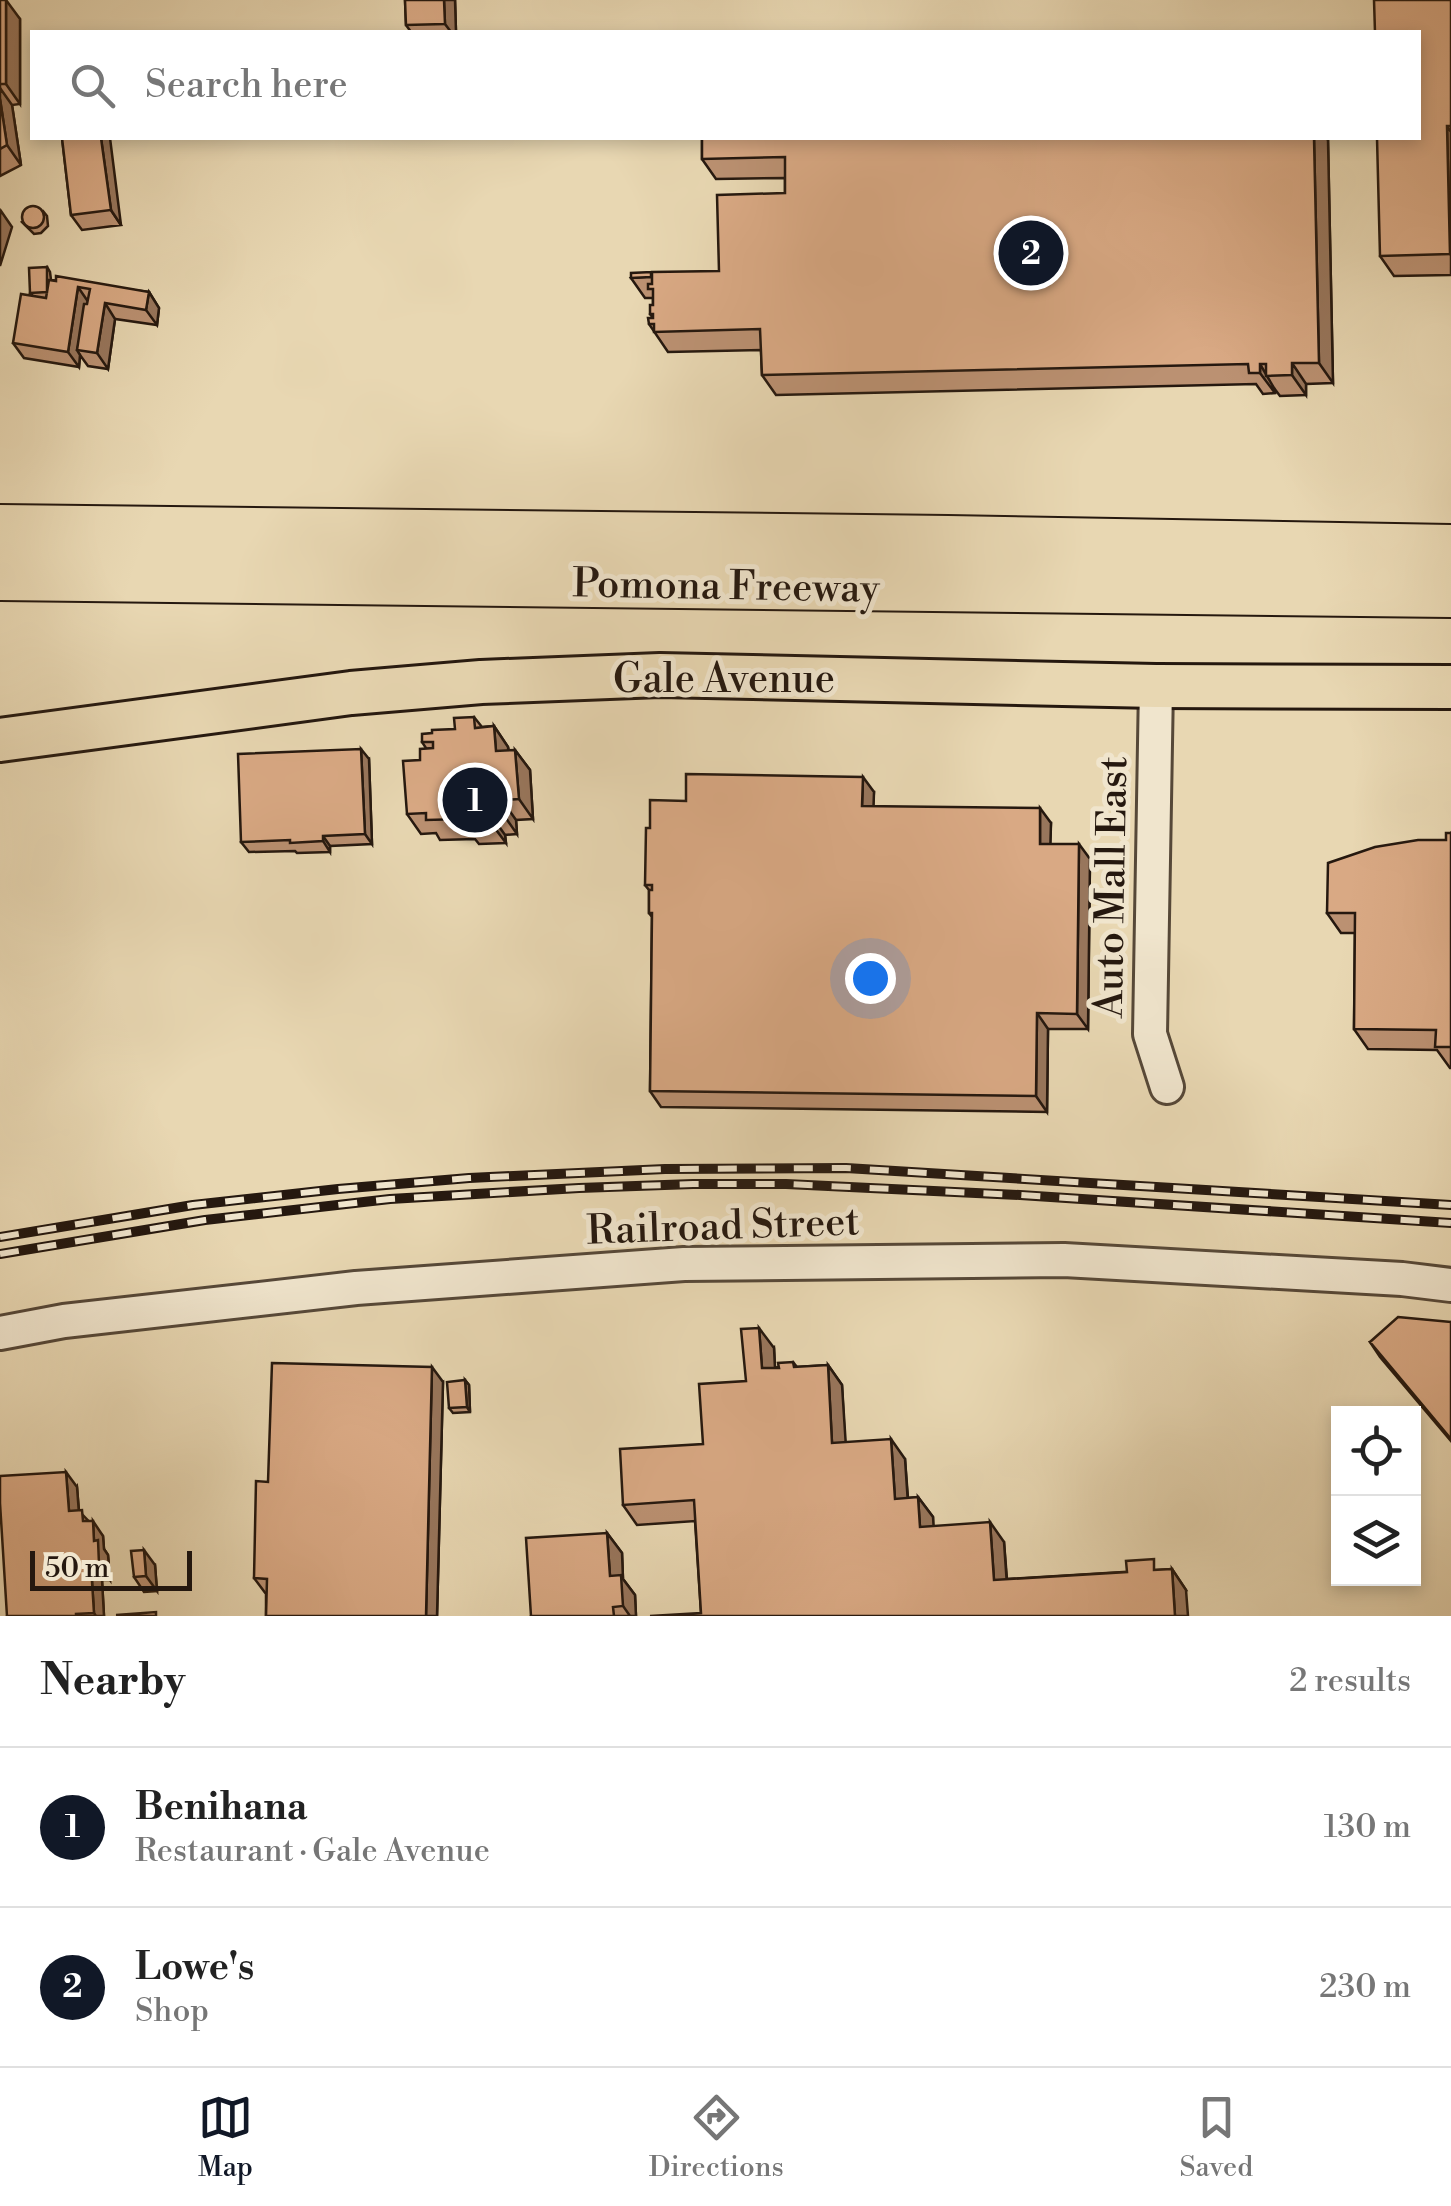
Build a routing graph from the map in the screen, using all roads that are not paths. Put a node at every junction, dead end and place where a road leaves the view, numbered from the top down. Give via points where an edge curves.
1 (0, 508) edge
2 (1451, 522) edge
3 (0, 529) edge
4 (0, 546) edge
5 (1451, 549) edge
6 (1451, 563) edge
7 (0, 576) edge
8 (1451, 593) edge
9 (1156, 686) junction
10 (1451, 688) edge
11 (0, 740) edge
12 (1167, 1087) dead end
13 (1451, 1285) edge
14 (0, 1333) edge

1 - 2 highway, Pomona Freeway
3 - 5 highway
4 - 6 highway
7 - 8 highway, Pomona Freeway
9 - 10 main road, Gale Avenue
9 - 11 main road, Gale Avenue via 688,674 481,682
9 - 12 street, Auto Mall East via 1150,1034
13 - 14 street, Railroad Street via 1064,1260 684,1264 356,1288

